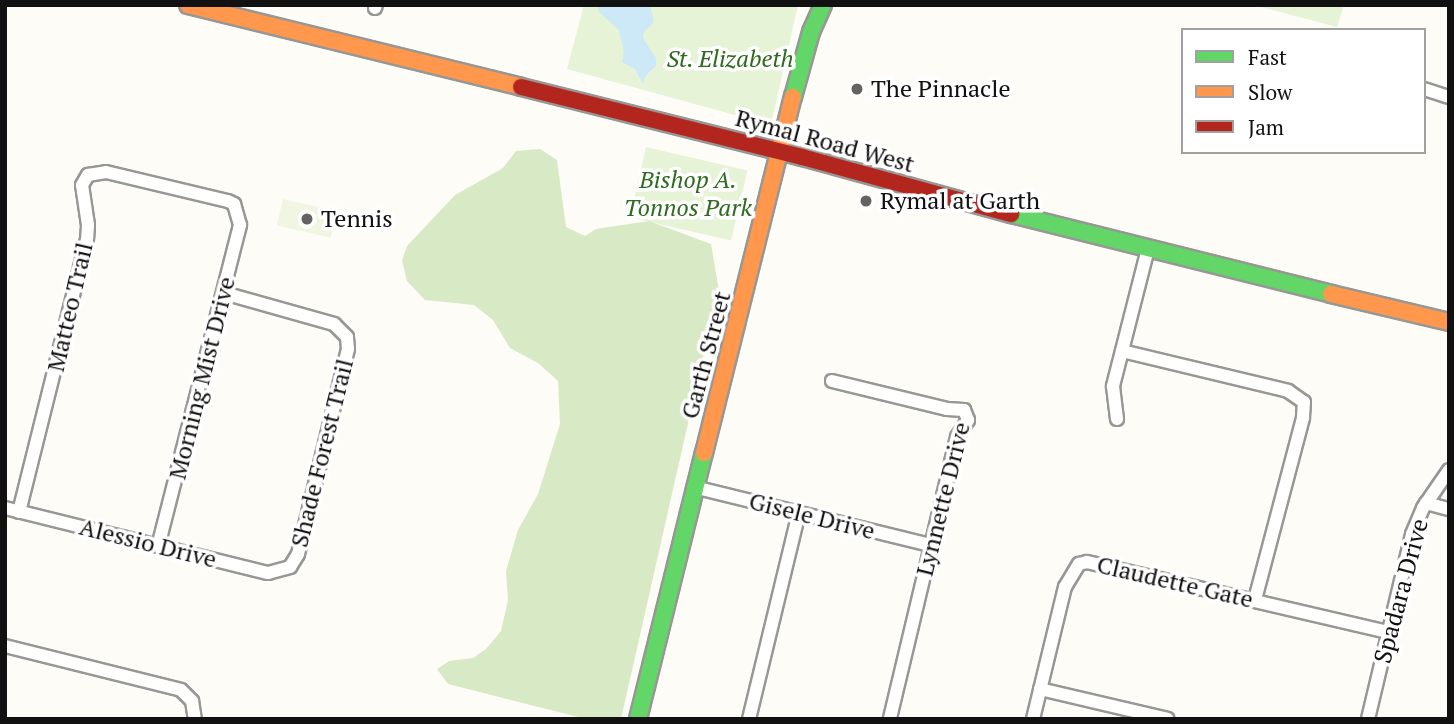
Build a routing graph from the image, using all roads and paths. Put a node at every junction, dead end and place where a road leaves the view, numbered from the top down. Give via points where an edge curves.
1 (188, 5) edge
2 (823, 5) edge
3 (1426, 90) edge
4 (1449, 97) edge
5 (779, 151) junction
6 (237, 211) joint
7 (1148, 249) junction
8 (224, 293) junction
9 (1449, 322) edge
10 (1122, 351) junction
11 (832, 381) dead end
12 (1117, 419) dead end
13 (1449, 470) edge
14 (694, 487) junction
15 (1426, 503) junction
16 (5, 508) edge
17 (1449, 509) edge
18 (19, 512) junction
19 (799, 513) junction
20 (931, 545) junction
21 (159, 546) junction
22 (290, 567) joint
23 (1255, 600) junction
24 (1389, 632) junction
25 (5, 646) edge
26 (1040, 689) junction
27 (195, 719) edge
28 (638, 719) edge
29 (749, 719) edge
30 (890, 719) edge
31 (1032, 719) edge
32 (1168, 719) edge
33 (1368, 719) edge

1 - 5 main road, Rymal Road West
2 - 5 main road, Garth Street via 811,32
3 - 4 street
5 - 7 main road, Rymal Road West
5 - 14 main road, Garth Street via 750,280
6 - 8 street, Morning Mist Drive via 240,225
6 - 18 street, Matteo Trail via 228,201 133,178 106,172 88,175 82,186 87,240
7 - 9 main road, Rymal Road West
7 - 10 street
8 - 21 street, Morning Mist Drive
8 - 22 street, Shade Forest Trail via 334,324 347,337 348,349 298,554
10 - 12 street via 1113,386
10 - 23 street via 1288,391 1304,402
11 - 20 street, Lynnette Drive via 964,410 968,420 957,437
13 - 15 street, Spadara Drive
14 - 19 street, Gisele Drive
14 - 28 main road, Garth Street
15 - 17 street
15 - 24 street, Spadara Drive via 1412,534
16 - 18 street, Alessio Drive
18 - 21 street, Alessio Drive
19 - 20 street, Gisele Drive
19 - 29 street
20 - 30 street, Lynnette Drive
21 - 22 street, Alessio Drive via 268,573
23 - 24 street, Claudette Gate
23 - 26 street, Claudette Gate via 1096,563 1079,564 1065,587
24 - 33 street, Spadara Drive
25 - 27 street via 181,690 192,701
26 - 31 street, Claudette Gate
26 - 32 street

